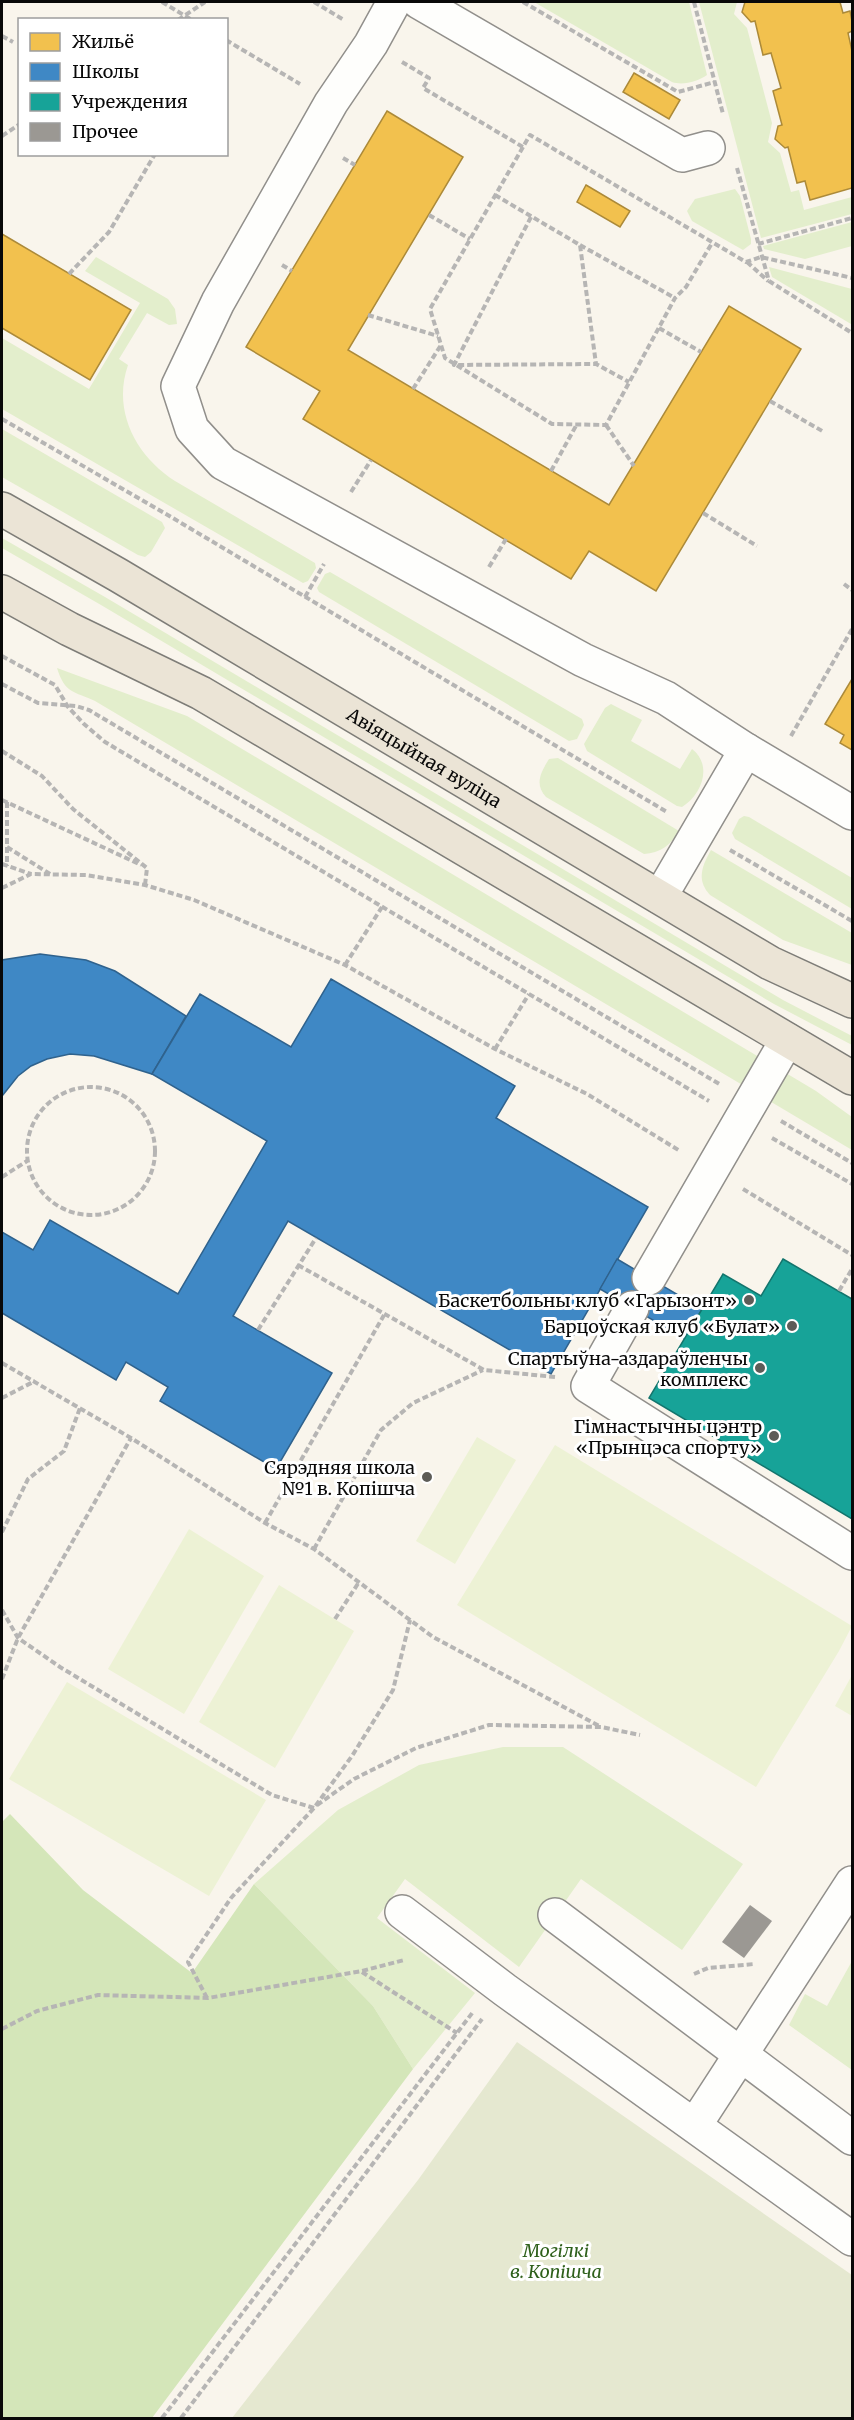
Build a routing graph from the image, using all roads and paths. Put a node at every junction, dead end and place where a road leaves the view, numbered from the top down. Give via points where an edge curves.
1 (162, 2) edge
2 (205, 2) edge
3 (314, 2) edge
4 (394, 2) edge
5 (419, 2) edge
6 (523, 2) edge
7 (184, 15) junction
8 (180, 18) edge
9 (189, 18) edge
10 (2, 36) edge
11 (228, 41) edge
12 (13, 42) dead end
13 (371, 44) junction
14 (715, 82) dead end
15 (331, 103) junction
16 (18, 125) edge
17 (2, 136) edge
18 (523, 147) junction
19 (708, 148) dead end
20 (154, 156) edge
21 (495, 195) junction
22 (429, 215) dead end
23 (531, 217) junction
24 (852, 218) edge
25 (470, 239) junction
26 (712, 243) junction
27 (580, 245) junction
28 (761, 257) junction
29 (746, 262) junction
30 (69, 274) dead end
31 (852, 278) edge
32 (769, 281) junction
33 (675, 298) junction
34 (368, 315) dead end
35 (658, 328) junction
36 (852, 332) edge
37 (438, 336) junction
38 (441, 345) junction
39 (701, 352) dead end
40 (596, 364) junction
41 (454, 365) junction
42 (629, 382) junction
43 (413, 389) dead end
44 (770, 401) dead end
45 (2, 418) edge
46 (576, 424) junction
47 (606, 425) junction
48 (824, 432) dead end
49 (634, 466) dead end
50 (551, 471) dead end
51 (2, 509) edge
52 (703, 513) dead end
53 (757, 546) dead end
54 (324, 564) dead end
55 (844, 584) dead end
56 (852, 590) edge
57 (2, 592) edge
58 (306, 597) junction
59 (852, 629) edge
60 (2, 656) edge
61 (2, 684) edge
62 (68, 706) junction
63 (792, 745) dead end
64 (746, 750) junction
65 (2, 751) edge
66 (4, 801) edge
67 (852, 813) edge
68 (699, 831) junction
69 (7, 847) junction
70 (2, 864) edge
71 (7, 866) junction
72 (147, 868) junction
73 (31, 874) junction
74 (50, 875) junction
75 (145, 885) junction
76 (2, 888) edge
77 (660, 897) junction
78 (382, 907) junction
79 (852, 921) edge
80 (345, 965) junction
81 (530, 994) junction
82 (852, 1000) edge
83 (787, 1040) junction
84 (495, 1049) junction
85 (852, 1078) edge
86 (746, 1111) junction
87 (27, 1161) junction
88 (852, 1163) edge
89 (712, 1171) junction
90 (2, 1178) edge
91 (852, 1184) edge
92 (316, 1238) dead end
93 (852, 1255) edge
94 (298, 1265) junction
95 (852, 1269) edge
96 (649, 1278) dead end
97 (839, 1291) dead end
98 (632, 1308) dead end
99 (384, 1315) junction
100 (258, 1330) dead end
101 (2, 1363) edge
102 (484, 1370) junction
103 (560, 1377) dead end
104 (35, 1381) junction
105 (2, 1398) edge
106 (80, 1408) junction
107 (130, 1438) junction
108 (265, 1522) junction
109 (2, 1532) edge
110 (314, 1549) junction
111 (852, 1553) edge
112 (359, 1582) junction
113 (2, 1610) edge
114 (335, 1619) dead end
115 (410, 1620) junction
116 (18, 1638) junction
117 (2, 1679) edge
118 (601, 1727) junction
119 (640, 1735) dead end
120 (314, 1808) junction
121 (852, 1883) edge
122 (402, 1912) dead end
123 (555, 1915) dead end
124 (449, 1948) junction
125 (764, 1963) dead end
126 (362, 1971) junction
127 (500, 1986) junction
128 (655, 1990) junction
129 (208, 1998) junction
130 (2, 2030) edge
131 (457, 2032) junction
132 (741, 2055) junction
133 (695, 2125) junction
134 (852, 2138) edge
135 (852, 2239) edge
136 (162, 2418) edge
137 (181, 2418) edge

1 - 7 path
2 - 7 path
3 - 13 path via 348,22 350,30
4 - 13 lane
5 - 19 lane via 682,155
6 - 14 path via 678,92
7 - 8 path
7 - 9 path
10 - 12 path
11 - 15 path
13 - 15 lane
13 - 18 path via 429,78 423,88
15 - 64 lane via 218,302 178,386 192,429 223,463 583,660 666,698
16 - 17 path
18 - 21 path
18 - 26 path via 530,135
20 - 30 path via 109,232
21 - 23 path
21 - 25 path
22 - 25 path
23 - 27 path
23 - 41 path
24 - 28 path via 758,244
25 - 37 path via 430,309
26 - 29 path
26 - 33 path
27 - 33 path
27 - 40 path
28 - 29 path
28 - 31 path
28 - 32 path
29 - 32 path
32 - 36 path
33 - 35 path
34 - 37 path
35 - 39 path
35 - 42 path
37 - 38 path
38 - 41 path via 445,358
38 - 43 path
40 - 41 path
40 - 42 path
41 - 46 path via 552,424
42 - 47 path
44 - 48 path
45 - 58 path
46 - 47 path
46 - 50 path
47 - 49 path
51 - 77 main road, Авіяцыйная вуліца
52 - 53 path
54 - 58 path
55 - 56 path
57 - 83 main road via 201,693
58 - 68 path
59 - 63 path via 795,726
60 - 62 path via 55,685
61 - 62 path via 38,703
62 - 78 path via 105,741
62 - 86 path via 89,710
64 - 67 lane
64 - 68 lane
65 - 72 path via 42,776 73,809
66 - 69 path
66 - 72 path
68 - 77 lane
68 - 79 path
69 - 71 path
69 - 74 path
70 - 71 path
71 - 73 path
72 - 75 path
73 - 74 path
73 - 76 path
74 - 75 path via 86,874
75 - 80 path via 194,900
77 - 82 main road, Авіяцыйная вуліца via 770,963
78 - 80 path
78 - 81 path
80 - 84 path
81 - 84 path
81 - 86 path
83 - 85 main road
83 - 86 lane
84 - 89 path via 587,1094
86 - 88 path
86 - 89 lane
86 - 91 path
87 - 87 path via 33,1180 45,1197 62,1209 82,1215 102,1214 122,1208 150,1179 155,1139 147,1118 132,1101 113,1090 91,1086 69,1090 50,1101 35,1118 27,1139
87 - 90 path
89 - 93 path
89 - 96 lane
92 - 94 path
94 - 99 path
94 - 100 path
95 - 97 path
98 - 111 lane via 588,1386
99 - 102 path
99 - 108 path
101 - 104 path
102 - 103 path
102 - 110 path via 413,1404 381,1430
104 - 105 path
104 - 106 path
106 - 107 path
106 - 109 path via 64,1451 28,1479
107 - 108 path
107 - 116 path
108 - 110 path
110 - 112 path
112 - 114 path
112 - 115 path
113 - 116 path
115 - 118 path via 433,1637
115 - 120 path via 393,1690
116 - 117 path
116 - 120 path via 272,1795
118 - 119 path
118 - 120 path via 489,1725 416,1748 354,1779
120 - 129 path via 231,1898 188,1962
121 - 132 lane
122 - 124 lane
123 - 128 lane
124 - 126 path
124 - 127 lane
125 - 128 path via 708,1968
126 - 129 path
126 - 131 path
127 - 131 path
127 - 133 lane
127 - 137 path
128 - 132 lane
129 - 130 path via 98,1995 38,2011
131 - 136 path
132 - 133 lane
132 - 134 lane
133 - 135 lane

